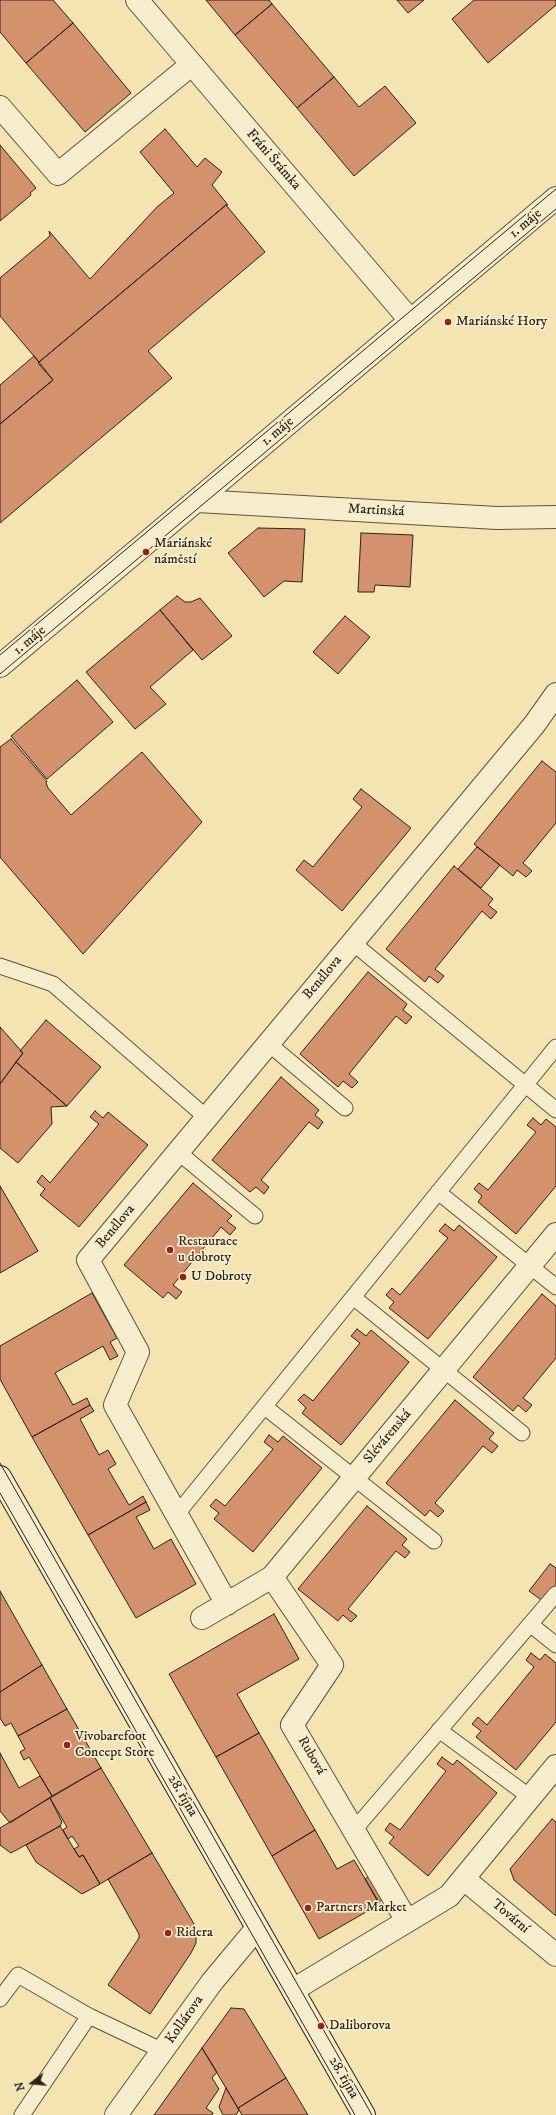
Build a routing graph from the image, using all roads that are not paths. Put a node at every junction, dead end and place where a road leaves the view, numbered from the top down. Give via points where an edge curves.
1 (137, 0) edge
2 (191, 65) junction
3 (0, 107) edge
4 (556, 198) edge
5 (410, 320) junction
6 (196, 501) junction
7 (556, 517) edge
8 (0, 666) edge
9 (556, 694) edge
10 (353, 943) junction
11 (0, 966) edge
12 (269, 1044) junction
13 (556, 1047) edge
14 (526, 1085) junction
15 (345, 1108) dead end
16 (556, 1110) edge
17 (207, 1118) junction
18 (178, 1152) junction
19 (438, 1192) junction
20 (255, 1216) dead end
21 (556, 1234) edge
22 (530, 1266) junction
23 (556, 1288) edge
24 (352, 1297) junction
25 (443, 1371) junction
26 (265, 1407) junction
27 (522, 1433) dead end
28 (354, 1478) junction
29 (2, 1489) edge
30 (177, 1514) junction
31 (434, 1541) dead end
32 (272, 1577) junction
33 (556, 1594) edge
34 (227, 1604) junction
35 (202, 1618) dead end
36 (530, 1624) junction
37 (556, 1645) edge
38 (439, 1730) junction
39 (556, 1766) edge
40 (530, 1797) junction
41 (354, 1830) junction
42 (464, 1879) junction
43 (407, 1921) junction
44 (257, 1928) junction
45 (556, 1955) edge
46 (293, 1990) junction
47 (0, 1999) edge
48 (89, 2016) junction
49 (163, 2051) junction
50 (22, 2115) edge
51 (116, 2115) edge
52 (364, 2115) edge

1 - 2 street, Fráni Šrámka
2 - 3 street via 58,174
2 - 5 street, Fráni Šrámka
4 - 5 street, 1. máje
5 - 6 street, 1. máje
6 - 7 street, Martinská via 497,518
6 - 8 street, 1. máje
9 - 10 street, Bendlova via 534,725
10 - 12 street, Bendlova
10 - 14 lane
11 - 17 lane via 53,984
12 - 15 lane
12 - 17 street, Bendlova
13 - 14 lane
14 - 16 lane
14 - 19 lane
17 - 18 street, Bendlova
18 - 20 lane
18 - 30 street, Bendlova via 88,1260 138,1352 115,1405
19 - 22 lane
19 - 24 lane
21 - 22 street, Slévárenská
22 - 23 lane
22 - 25 street, Slévárenská
24 - 25 lane
24 - 26 lane
25 - 27 lane
25 - 28 street, Slévárenská
26 - 28 lane
26 - 30 lane
28 - 31 lane
28 - 32 street, Slévárenská
29 - 44 street, 28. října
30 - 34 street
32 - 34 street, Slévárenská
32 - 41 street, Rubová via 332,1665 292,1725
33 - 36 lane
34 - 35 street, Slévárenská
36 - 37 lane
36 - 38 lane
38 - 40 lane
38 - 41 lane
39 - 40 street
40 - 42 street
41 - 43 street, Rubová
42 - 43 street via 450,1896
42 - 45 street, Tovární
43 - 46 street
44 - 46 street, 28. října
44 - 49 street, Kollárova via 212,1982
46 - 52 street, 28. října
47 - 48 lane via 18,1974
48 - 49 lane
48 - 50 lane
49 - 51 street, Kollárova

